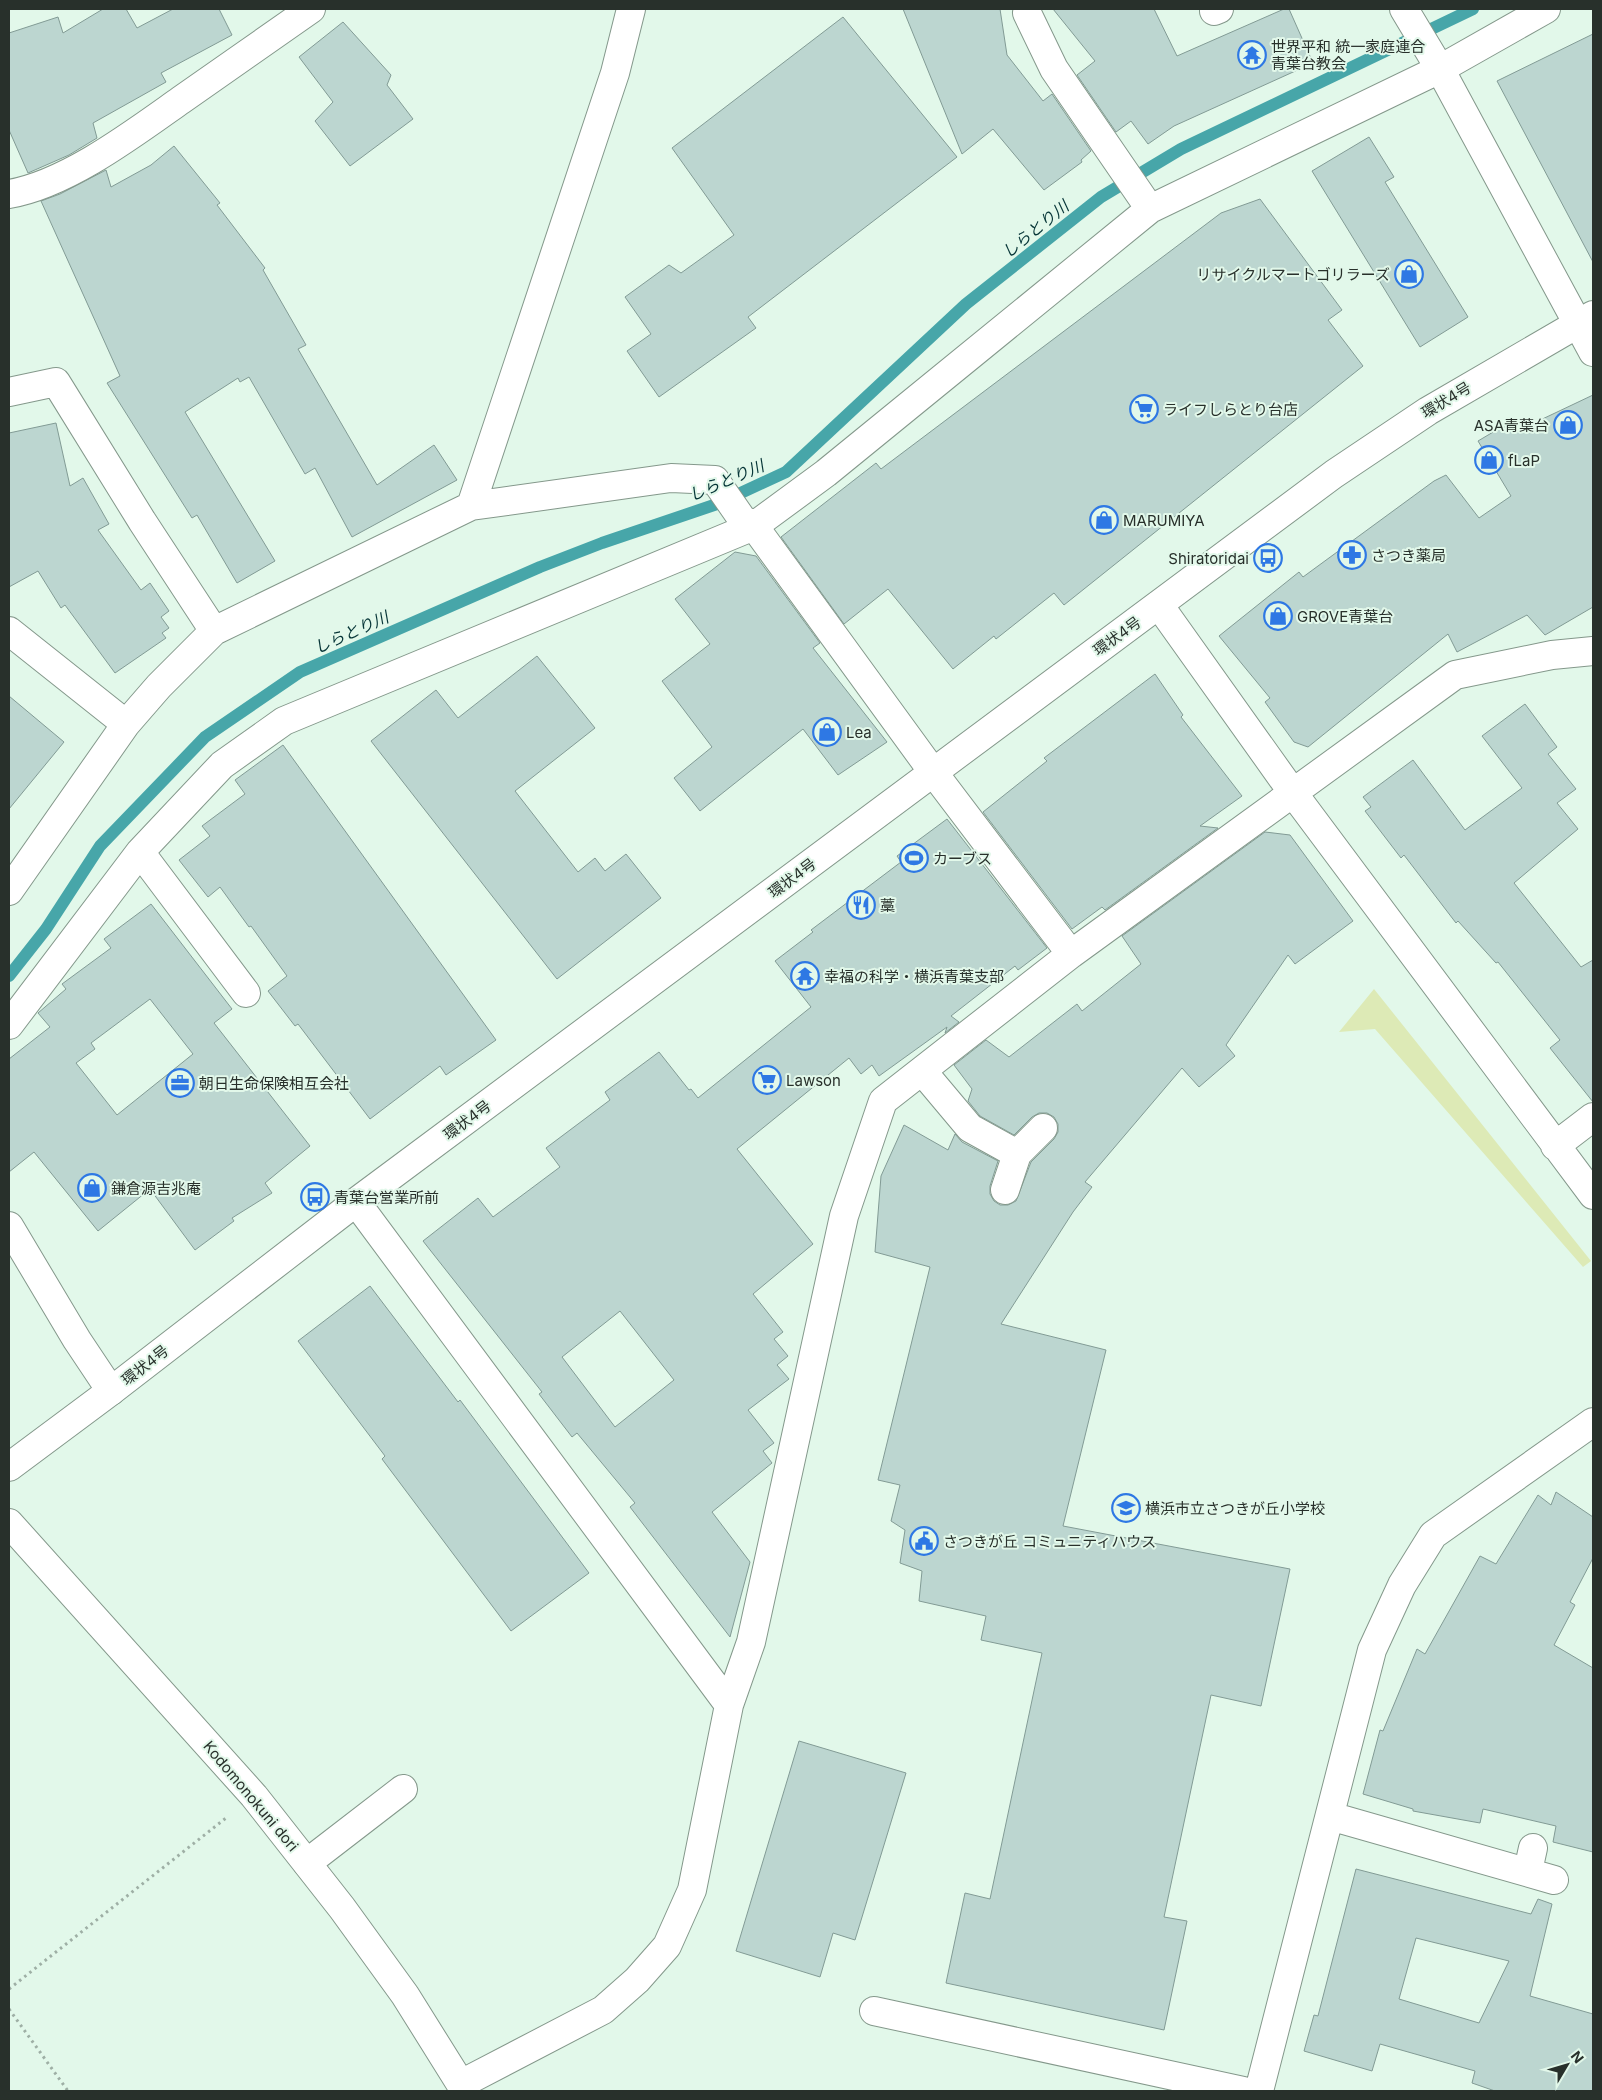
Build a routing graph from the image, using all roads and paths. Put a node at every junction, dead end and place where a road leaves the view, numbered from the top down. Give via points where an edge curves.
1 (311, 9) edge
2 (631, 9) edge
3 (1546, 9) edge
4 (1027, 13) dead end
5 (1407, 13) edge
6 (1437, 65) junction
7 (9, 194) edge
8 (1150, 209) junction
9 (1585, 319) edge
10 (1593, 352) edge
11 (9, 392) edge
12 (470, 506) junction
13 (748, 522) junction
14 (1159, 605) junction
15 (214, 631) junction
16 (9, 632) edge
17 (1593, 651) edge
18 (126, 724) junction
19 (933, 772) junction
20 (1293, 793) junction
21 (140, 852) junction
22 (9, 891) edge
23 (1070, 954) junction
24 (246, 993) dead end
25 (9, 1025) edge
26 (923, 1072) junction
27 (1593, 1117) edge
28 (1043, 1128) dead end
29 (1555, 1146) junction
30 (1018, 1154) junction
31 (1005, 1190) dead end
32 (1593, 1195) edge
33 (356, 1202) junction
34 (9, 1226) edge
35 (111, 1391) junction
36 (1593, 1422) edge
37 (9, 1467) edge
38 (9, 1523) edge
39 (729, 1705) junction
40 (403, 1788) dead end
41 (254, 1796) junction
42 (1330, 1816) junction
43 (307, 1863) junction
44 (1554, 1880) dead end
45 (9, 1989) edge
46 (9, 2009) edge
47 (874, 2011) dead end
48 (463, 2088) edge
49 (68, 2091) edge
50 (1243, 2091) edge
51 (1259, 2091) edge

1 - 7 street via 122,142 68,172
2 - 12 street via 615,74
3 - 6 street
4 - 8 street via 1054,69
5 - 6 street
6 - 8 street
6 - 9 street
8 - 13 street via 826,473
9 - 10 street
9 - 14 street, 環状4号 via 1415,419 1334,474
11 - 15 street via 56,382
12 - 13 street via 671,478 715,480
12 - 15 street
13 - 19 street
13 - 21 street via 284,721 222,765
14 - 19 street, 環状4号
14 - 20 street
15 - 18 street
16 - 18 street
17 - 20 street via 1552,655 1455,675
18 - 22 street
19 - 23 street
19 - 33 street, 環状4号
20 - 23 street
20 - 29 street
21 - 24 street
21 - 25 street
23 - 26 street
26 - 30 street via 970,1128
26 - 39 street via 883,1101 844,1216 751,1642
27 - 29 street
28 - 30 street
29 - 32 street
30 - 31 street
33 - 35 street, 環状4号
33 - 39 street
34 - 35 street
35 - 37 street, 環状4号
36 - 42 street via 1433,1535 1402,1585 1372,1650
38 - 41 street, Kodomonokuni dori
39 - 48 street via 692,1890 667,1946 637,1980 603,2010
40 - 43 street
41 - 43 street, Kodomonokuni dori
41 - 45 path
42 - 44 street via 1531,1859
42 - 51 street
43 - 48 street, Kodomonokuni dori via 405,1995
46 - 49 path
47 - 50 street

